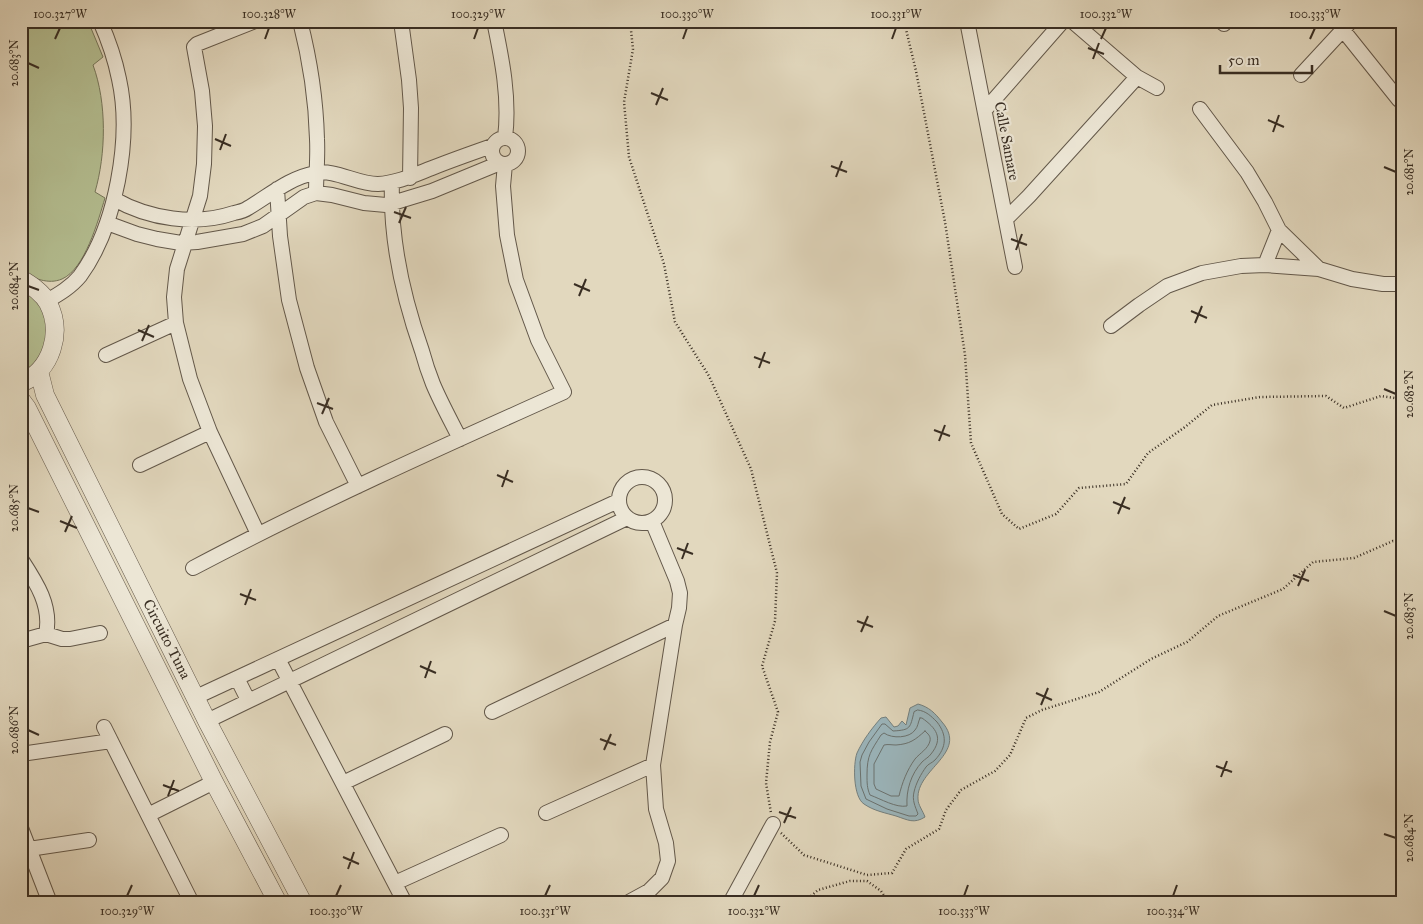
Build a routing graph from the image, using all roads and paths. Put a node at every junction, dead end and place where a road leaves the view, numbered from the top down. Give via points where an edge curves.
1 (100, 21) edge
2 (254, 21) edge
3 (300, 21) edge
4 (401, 21) edge
5 (494, 21) edge
6 (630, 21) edge
7 (904, 21) edge
8 (967, 21) edge
9 (1064, 21) edge
10 (1072, 21) edge
11 (1347, 26) edge
12 (1301, 75) dead end
13 (1137, 77) junction
14 (1157, 88) dead end
15 (1402, 101) edge
16 (1200, 109) dead end
17 (985, 110) junction
18 (505, 138) junction
19 (492, 146) junction
20 (502, 164) junction
21 (316, 172) junction
22 (410, 178) junction
23 (392, 183) junction
24 (277, 189) junction
25 (316, 193) junction
26 (114, 199) junction
27 (391, 204) junction
28 (279, 216) junction
29 (192, 219) junction
30 (1006, 219) junction
31 (107, 222) junction
32 (1279, 230) junction
33 (185, 243) junction
34 (1265, 265) junction
35 (1015, 266) dead end
36 (1319, 268) junction
37 (21, 280) edge
38 (1402, 284) edge
39 (47, 301) junction
40 (176, 323) junction
41 (1111, 326) dead end
42 (106, 354) dead end
43 (39, 371) junction
44 (21, 383) edge
45 (1402, 399) edge
46 (21, 400) edge
47 (210, 432) junction
48 (460, 439) junction
49 (140, 465) dead end
50 (358, 486) junction
51 (618, 501) junction
52 (627, 518) junction
53 (652, 521) junction
54 (258, 534) junction
55 (1402, 542) edge
56 (21, 559) edge
57 (193, 568) dead end
58 (427, 589) junction
59 (436, 610) junction
60 (675, 625) junction
61 (100, 633) dead end
62 (46, 634) junction
63 (21, 641) edge
64 (278, 659) junction
65 (237, 678) junction
66 (289, 680) junction
67 (196, 697) junction
68 (248, 700) junction
69 (492, 712) dead end
70 (207, 720) junction
71 (104, 727) dead end
72 (445, 734) dead end
73 (111, 742) junction
74 (21, 754) edge
75 (653, 766) junction
76 (214, 782) junction
77 (343, 783) junction
78 (546, 813) dead end
79 (148, 815) junction
80 (773, 824) junction
81 (21, 828) edge
82 (501, 835) dead end
83 (90, 840) dead end
84 (29, 849) junction
85 (867, 875) junction
86 (867, 881) junction
87 (395, 883) junction
88 (50, 903) edge
89 (192, 903) edge
90 (278, 903) edge
91 (304, 903) edge
92 (405, 903) edge
93 (627, 903) edge
94 (730, 903) edge
95 (803, 903) edge
96 (889, 903) edge

1 - 26 street via 120,79 124,123
2 - 29 street via 194,47 205,126 200,196
3 - 21 street via 313,95
4 - 22 street via 411,108
5 - 18 street via 506,96
6 - 80 path via 633,48 624,102 629,157 664,264 675,322 709,376 751,469 777,573 774,621 762,666 778,712 770,742 766,783
7 - 45 path via 945,222 965,354 971,443 1002,514 1019,529 1056,514 1079,488 1126,484 1148,453 1212,405 1260,397 1326,396 1344,408 1381,396
8 - 17 street, Calle Samare
9 - 17 street
10 - 13 street
11 - 12 street
11 - 15 street
13 - 14 street
13 - 30 street
16 - 32 street via 1247,172
17 - 30 street, Calle Samare
18 - 19 street via 496,140
18 - 20 street via 516,144 518,153 513,161
19 - 20 street via 493,157
19 - 22 street
20 - 27 street via 432,192
20 - 48 street via 507,235 516,280 538,340 564,392
21 - 23 street via 361,182
21 - 24 street via 295,178
21 - 25 street
22 - 23 street
23 - 27 street
24 - 28 street
24 - 29 street via 246,210 202,220
25 - 27 street via 364,203
25 - 28 street via 304,197
26 - 29 street via 156,215
26 - 31 street
27 - 48 street via 400,273 412,323 433,383
28 - 33 street via 243,234
28 - 50 street via 289,300 307,368 326,422
29 - 33 street
30 - 35 street, Calle Samare
31 - 33 street via 157,240
31 - 39 street via 79,276 67,289
32 - 34 street
32 - 36 street
33 - 40 street via 177,269
34 - 36 street
34 - 41 street via 1202,273 1167,286
36 - 38 street via 1352,279
37 - 39 street via 34,287
39 - 43 street via 54,319 55,338 50,356
40 - 42 street
40 - 47 street via 190,379
43 - 44 street
43 - 67 street, Circuito Tuna via 45,395
46 - 76 street, Circuito Tuna
47 - 49 street
47 - 54 street
48 - 50 street
50 - 54 street
51 - 52 street
51 - 53 street via 622,488 631,479 644,477 656,482 664,493 664,506 658,518
51 - 58 street
52 - 53 street via 639,523
52 - 59 street
53 - 60 street via 680,593
54 - 57 street
55 - 85 path via 1393,542 1354,558 1314,562 1283,589 1218,616 1187,642 1151,659 1099,692 1026,718 1010,755 995,770 961,790 946,810 939,830 906,848 892,873
56 - 62 street via 46,605
58 - 59 street
58 - 64 street
59 - 66 street
60 - 69 street
60 - 75 street
61 - 62 street via 70,639
62 - 63 street
64 - 65 street
64 - 66 street
65 - 67 street
65 - 68 street
66 - 68 street
66 - 77 street
67 - 70 street, Circuito Tuna
68 - 70 street
70 - 91 street, Circuito Tuna
71 - 73 street
72 - 77 street
73 - 74 street
73 - 79 street
75 - 78 street
75 - 93 street via 656,809 668,861 662,878 649,891
76 - 79 street
76 - 90 street, Circuito Tuna
77 - 87 street
79 - 89 street
80 - 85 path via 804,855
80 - 94 street
81 - 84 street
82 - 87 street
83 - 84 street
84 - 88 street
85 - 86 path
86 - 95 path via 850,881 818,890
86 - 96 path via 881,891
87 - 92 street

